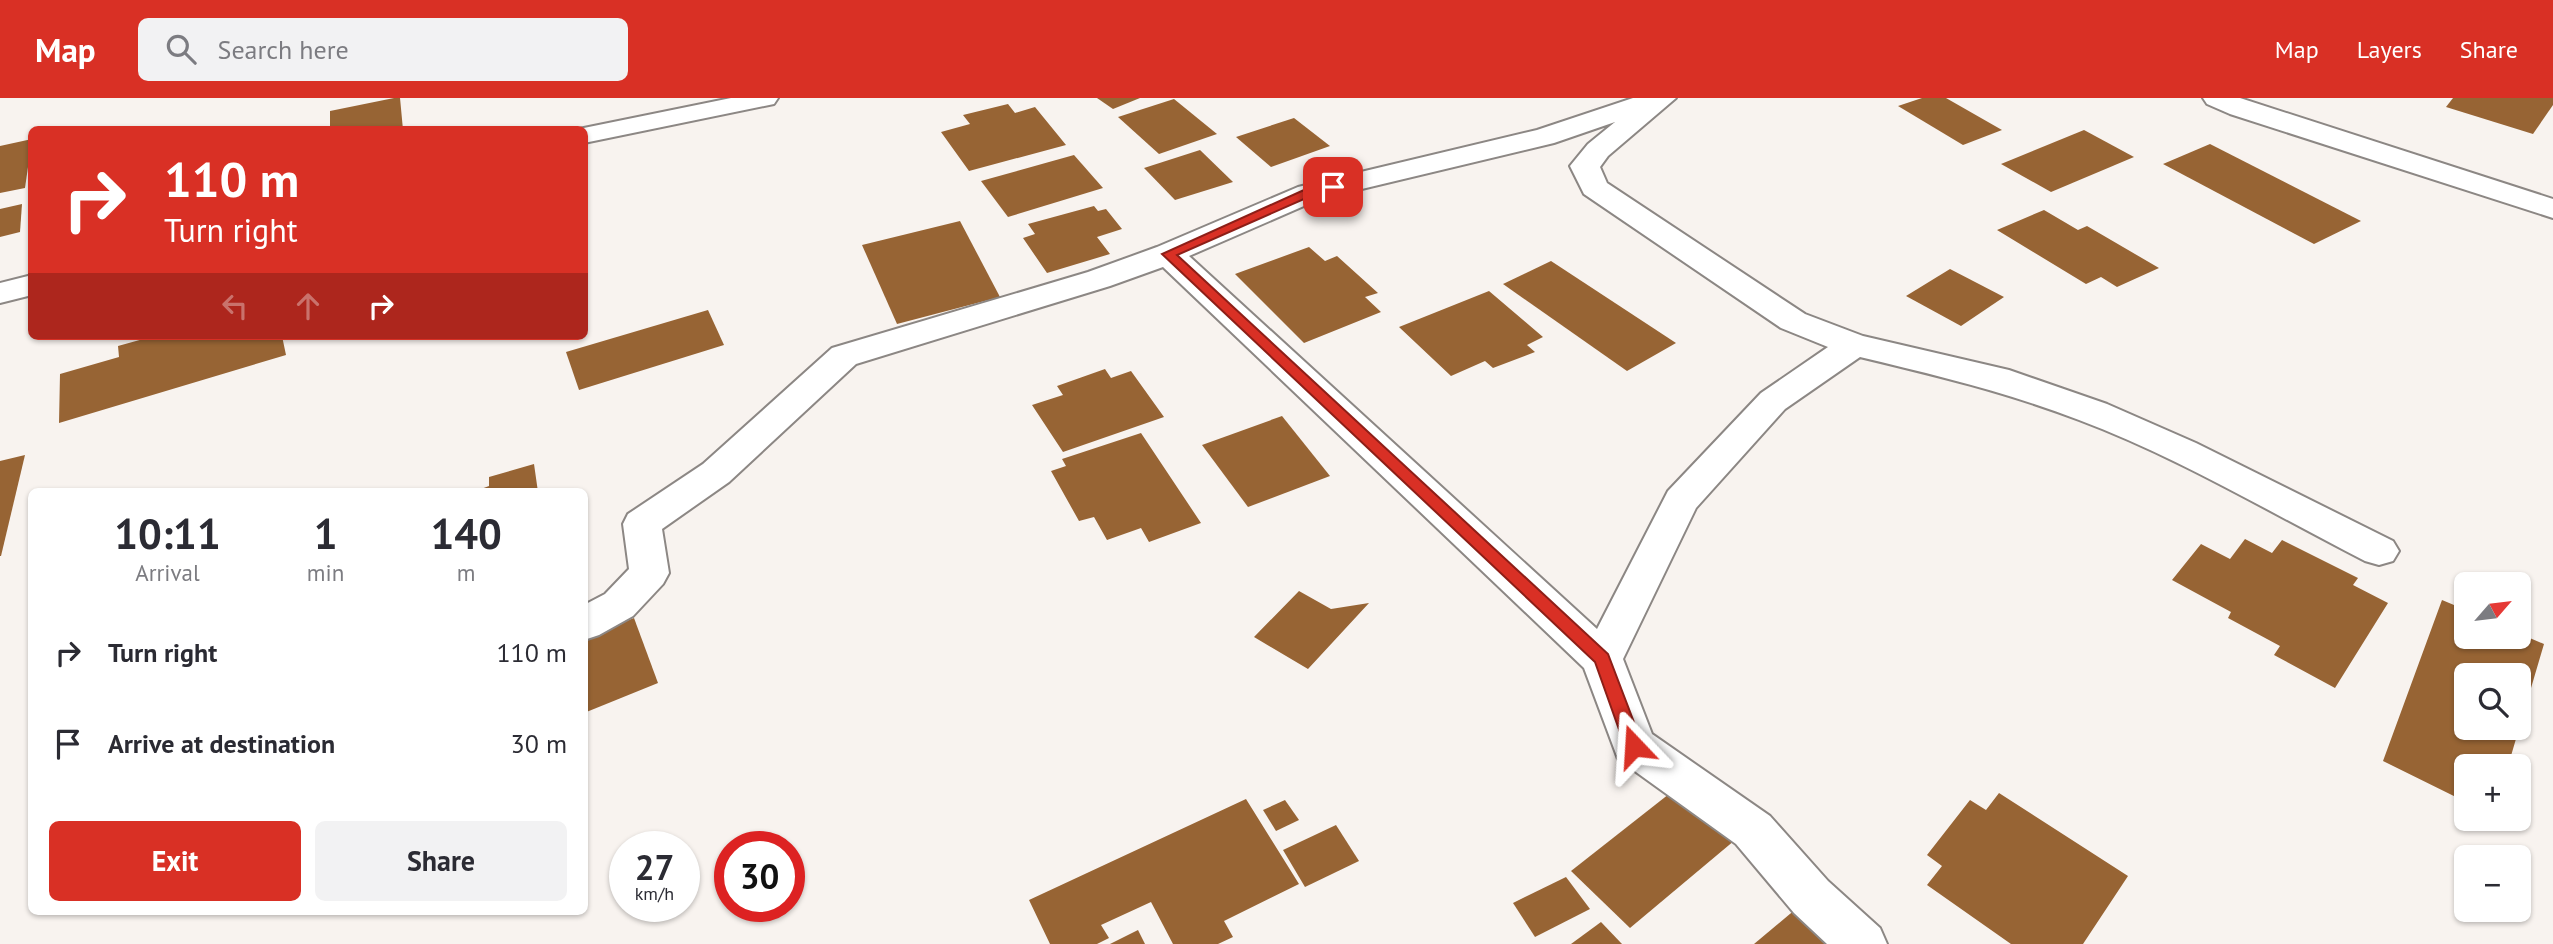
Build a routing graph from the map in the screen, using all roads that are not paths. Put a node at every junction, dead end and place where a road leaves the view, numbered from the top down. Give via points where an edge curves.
1 (612, 98) edge
2 (764, 98) edge
3 (1660, 98) edge
4 (2217, 98) edge
5 (620, 125) junction
6 (588, 134) edge
7 (2553, 209) edge
8 (1168, 254) junction
9 (28, 286) edge
10 (0, 293) edge
11 (1854, 345) junction
12 (2379, 551) dead end
13 (588, 622) edge
14 (1602, 659) junction
15 (1862, 944) edge

1 - 5 street
2 - 5 street via 720,110
3 - 8 street via 1544,137 1309,193
3 - 11 street via 1585,166 1594,188 1793,321
4 - 7 street
5 - 6 street
8 - 13 street via 844,356 716,473 642,524 649,573 619,605
8 - 14 street
9 - 10 street
11 - 12 street via 1997,378 2094,412
11 - 14 street via 1773,401 1681,501
14 - 15 street via 1634,746 1753,830 1811,897

